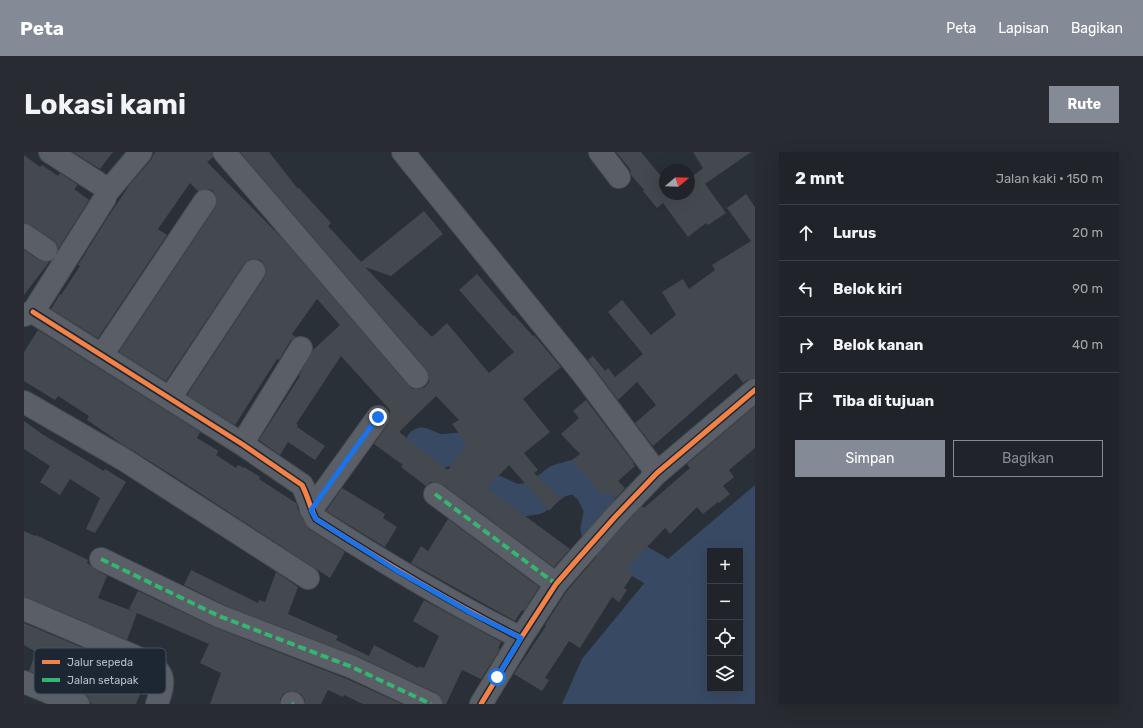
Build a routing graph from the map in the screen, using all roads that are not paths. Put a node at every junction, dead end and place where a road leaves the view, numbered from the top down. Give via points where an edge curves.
1 (50, 152) edge
2 (142, 152) edge
3 (224, 152) edge
4 (403, 152) edge
5 (600, 152) edge
6 (619, 177) dead end
7 (105, 198) dead end
8 (205, 201) dead end
9 (24, 235) edge
10 (46, 250) dead end
11 (254, 271) dead end
12 (29, 313) edge
13 (301, 348) dead end
14 (102, 355) junction
15 (417, 377) dead end
16 (755, 390) edge
17 (170, 398) junction
18 (24, 402) edge
19 (378, 417) dead end
20 (242, 444) junction
21 (657, 473) junction
22 (435, 494) dead end
23 (311, 510) junction
24 (101, 559) dead end
25 (308, 578) dead end
26 (556, 584) junction
27 (24, 609) edge
28 (521, 638) junction
29 (115, 648) edge
30 (24, 682) edge
31 (34, 686) edge
32 (53, 694) edge
33 (161, 694) edge
34 (78, 704) edge
35 (157, 704) edge
36 (431, 704) edge
37 (481, 704) edge

1 - 2 street via 109,190
3 - 15 street
4 - 21 street via 583,374
5 - 6 street
7 - 12 street
8 - 14 street
9 - 10 street
11 - 17 street
12 - 14 street
13 - 20 street
14 - 17 street
16 - 21 street
17 - 20 street
18 - 25 street via 123,459
19 - 23 street
20 - 23 street via 302,486
21 - 26 street via 614,517
22 - 26 street
23 - 28 street via 316,519 396,570
24 - 36 street via 219,616 352,667
26 - 28 street
27 - 29 street
28 - 37 street
30 - 31 street
32 - 34 street
33 - 35 street

